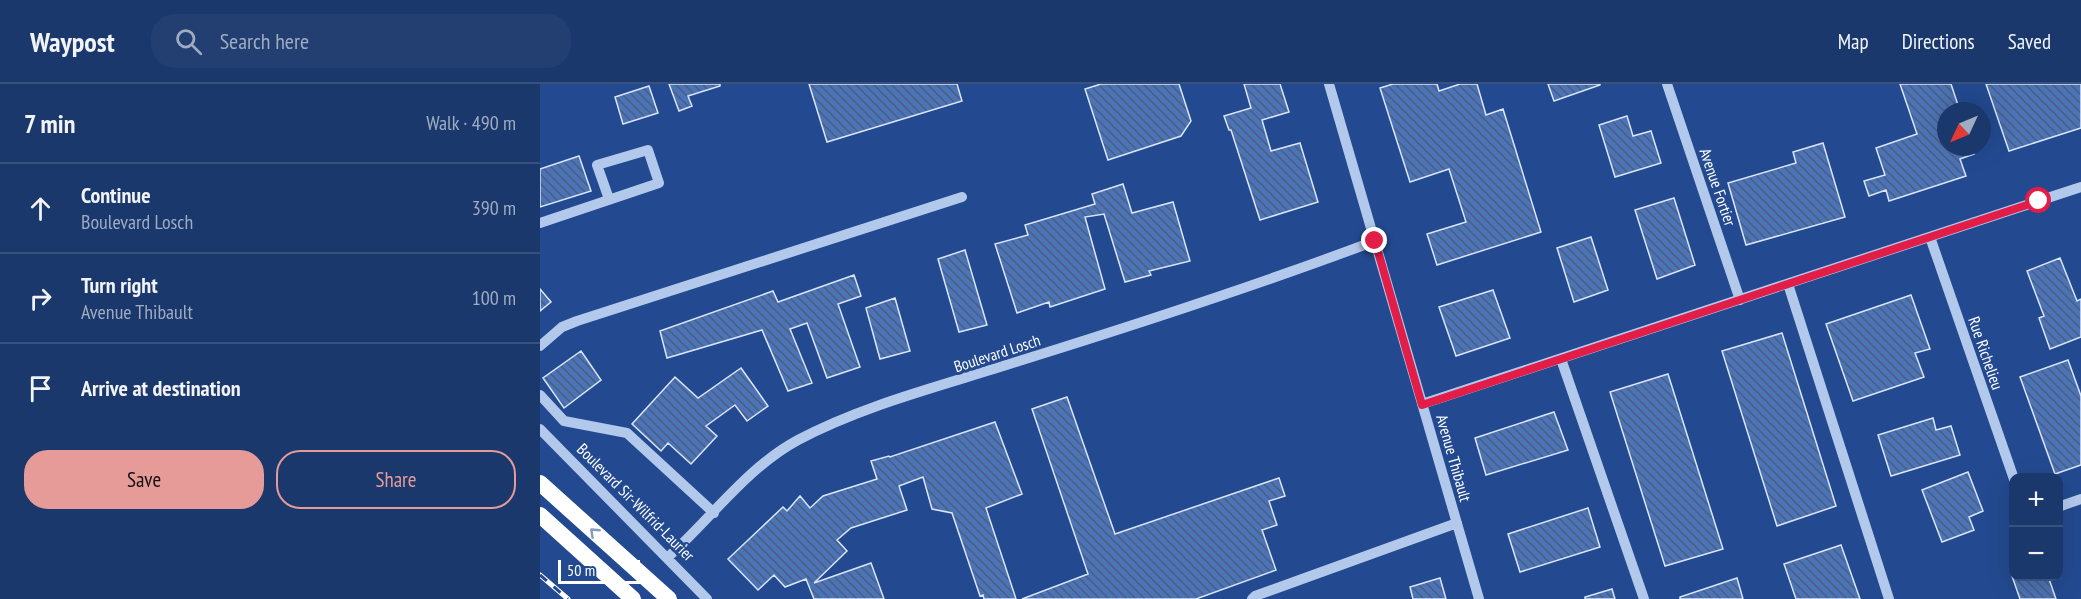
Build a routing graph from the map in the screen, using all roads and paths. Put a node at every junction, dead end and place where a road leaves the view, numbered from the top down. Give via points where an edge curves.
1 (1329, 84) edge
2 (1667, 84) edge
3 (2081, 187) edge
4 (962, 197) dead end
5 (609, 199) junction
6 (540, 223) edge
7 (1930, 237) junction
8 (1375, 241) junction
9 (1788, 284) junction
10 (1740, 300) junction
11 (540, 345) edge
12 (1561, 359) junction
13 (540, 395) edge
14 (1422, 405) junction
15 (540, 429) edge
16 (2011, 473) edge
17 (540, 475) edge
18 (540, 483) edge
19 (2081, 500) edge
20 (564, 505) junction
21 (2063, 505) edge
22 (714, 513) junction
23 (540, 515) edge
24 (1457, 523) junction
25 (667, 558) junction
26 (633, 599) edge
27 (669, 599) edge
28 (707, 599) edge
29 (1252, 599) edge
30 (1479, 599) edge
31 (1644, 599) edge
32 (1889, 599) edge

1 - 8 street, Avenue Thibault
2 - 10 street, Avenue Fortier
3 - 7 street
4 - 11 street via 577,321 562,327
5 - 5 street via 658,183 648,150 597,165
5 - 6 street
7 - 9 street
7 - 16 street, Rue Richelieu
8 - 14 street, Avenue Thibault
8 - 22 street, Boulevard Losch via 1065,347 859,412 796,441 757,469
9 - 10 street
9 - 32 street
10 - 12 street
12 - 14 street
12 - 31 street
13 - 22 street via 564,421 627,433
14 - 24 street, Avenue Thibault
15 - 25 street, Boulevard Sir-Wilfrid-Laurier
17 - 20 highway
18 - 20 highway
19 - 21 street
27 -> 20 highway
22 - 25 street, Boulevard Losch
23 - 26 highway
24 - 29 street
24 - 30 street, Avenue Thibault
25 - 28 street, Boulevard Sir-Wilfrid-Laurier

